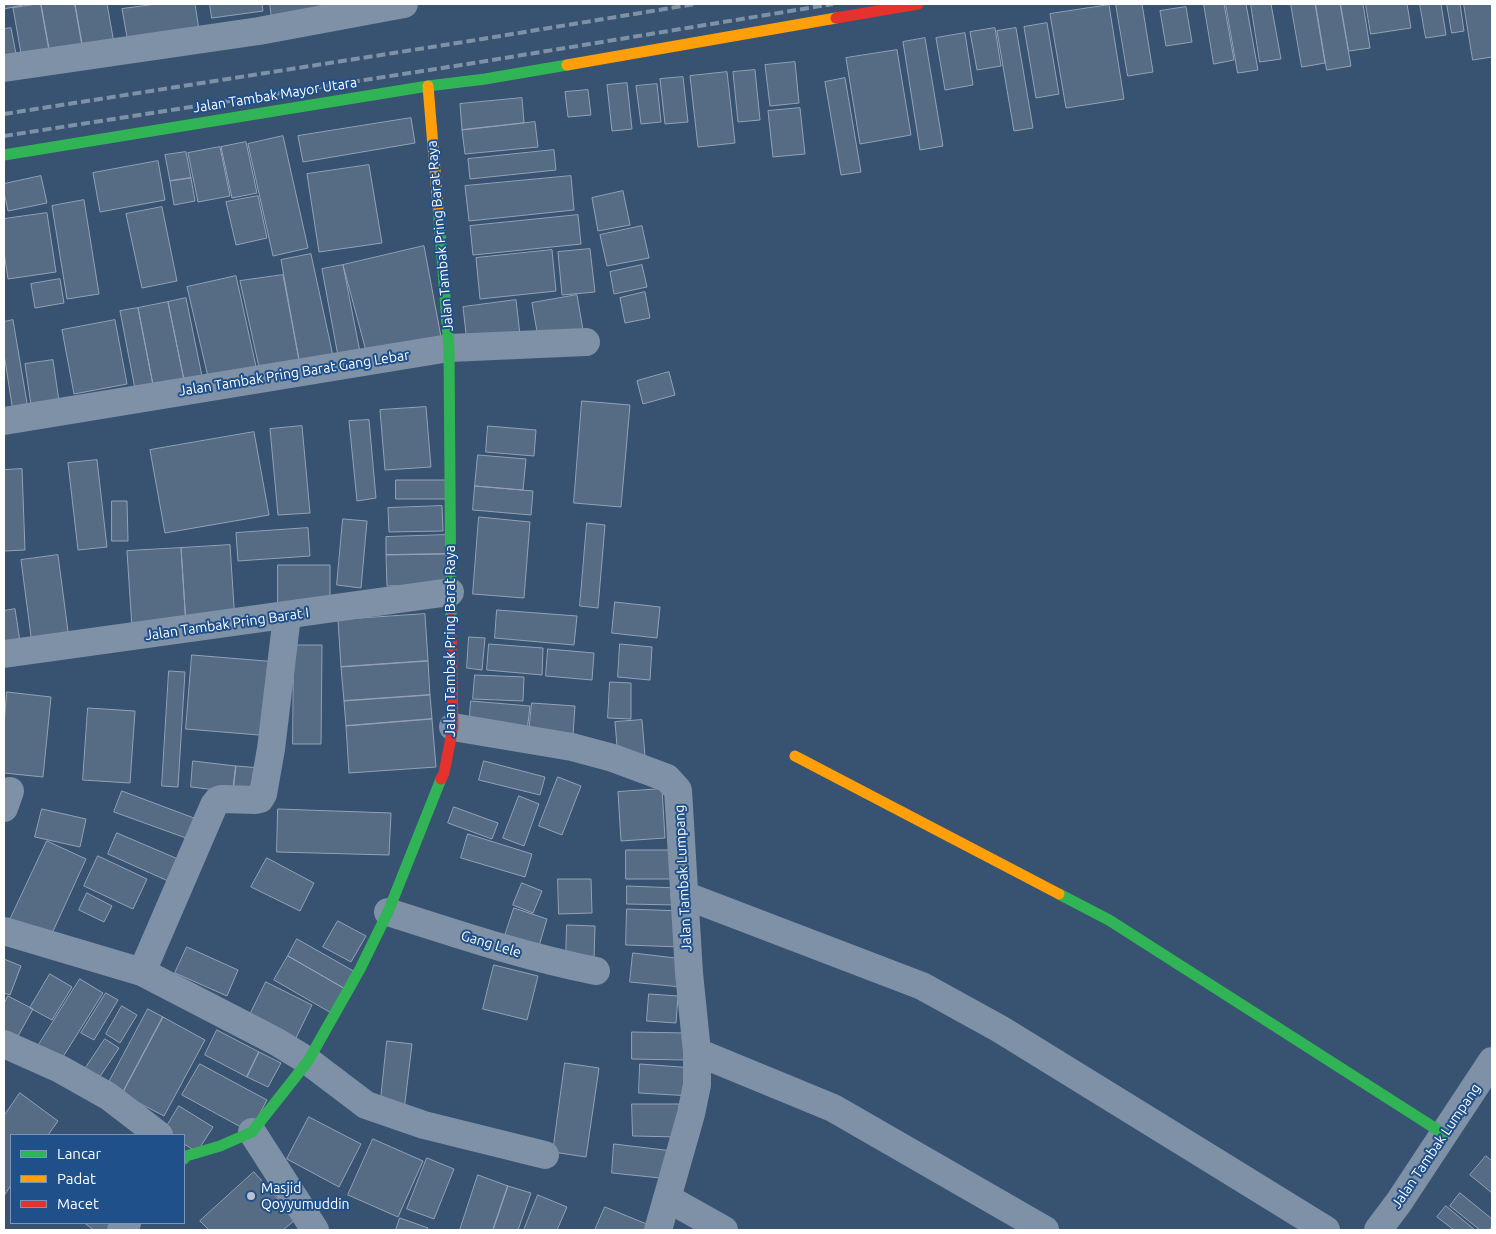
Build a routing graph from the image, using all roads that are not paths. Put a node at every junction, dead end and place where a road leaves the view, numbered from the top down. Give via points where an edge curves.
1 (404, 4) edge
2 (918, 4) edge
3 (4, 68) edge
4 (428, 86) junction
5 (4, 155) edge
6 (586, 342) dead end
7 (449, 348) junction
8 (4, 421) edge
9 (450, 592) junction
10 (287, 616) junction
11 (4, 654) edge
12 (453, 726) junction
13 (795, 756) dead end
14 (684, 895) junction
15 (388, 912) junction
16 (4, 931) edge
17 (596, 971) dead end
18 (142, 972) junction
19 (4, 1044) edge
20 (697, 1052) junction
21 (308, 1060) junction
22 (1492, 1061) edge
23 (252, 1132) junction
24 (158, 1134) edge
25 (1444, 1134) junction
26 (545, 1155) dead end
27 (185, 1156) edge
28 (667, 1198) junction
29 (315, 1230) edge
30 (658, 1230) edge
31 (724, 1230) edge
32 (1045, 1230) edge
33 (1326, 1230) edge
34 (1378, 1230) edge

1 - 3 street via 259,31
2 - 4 street, Jalan Tambak Mayor Utara via 486,79
4 - 5 street, Jalan Tambak Mayor Utara
4 - 7 street, Jalan Tambak Pring Barat Raya
6 - 7 street, Jalan Tambak Pring Barat Gang Lebar
7 - 8 street, Jalan Tambak Pring Barat Gang Lebar
7 - 9 street, Jalan Tambak Pring Barat Raya
9 - 10 street, Jalan Tambak Pring Barat I
9 - 12 street, Jalan Tambak Pring Barat Raya
10 - 11 street, Jalan Tambak Pring Barat I
10 - 18 street via 263,794 256,800 221,799 214,805
12 - 14 street, Jalan Tambak Lumpang via 572,747 614,758 667,778 678,790
12 - 15 street, Jalan Tambak Pring Barat Raya via 444,773
13 - 25 street via 1109,920
14 - 20 street, Jalan Tambak Lumpang
14 - 33 street via 922,986 1000,1029
15 - 17 street, Gang Lele via 552,962
15 - 21 street, Jalan Tambak Pring Barat Raya
16 - 18 street
18 - 21 street
19 - 24 street via 60,1069 108,1096
20 - 28 street, Jalan Tambak Lumpang via 698,1085
20 - 32 street via 833,1108
21 - 23 street, Jalan Tambak Pring Barat Raya
21 - 26 street via 366,1105 424,1125
22 - 25 street, Jalan Tambak Lumpang
23 - 27 street, Jalan Tambak Pring Barat Raya
23 - 29 street
25 - 34 street, Jalan Tambak Lumpang
28 - 30 street, Jalan Tambak Lumpang
28 - 31 street

